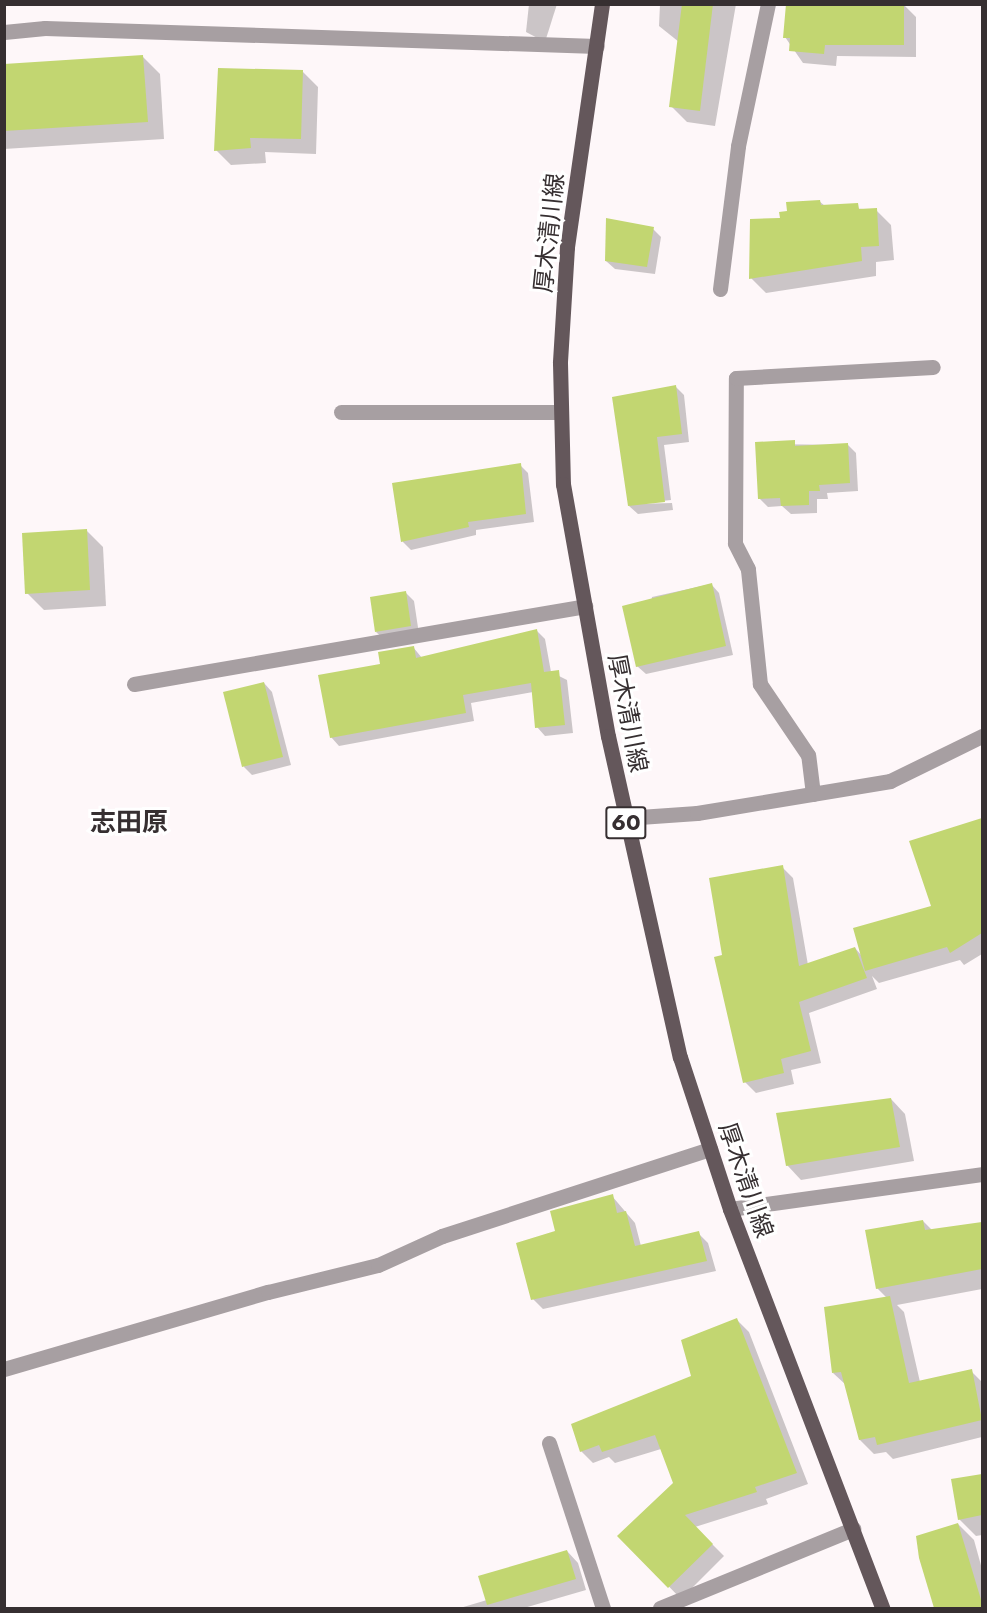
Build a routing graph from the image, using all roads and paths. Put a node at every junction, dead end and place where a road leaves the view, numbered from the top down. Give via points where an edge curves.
1 (602, 4) edge
2 (768, 4) edge
3 (4, 32) edge
4 (597, 46) junction
5 (720, 289) dead end
6 (933, 367) dead end
7 (340, 412) dead end
8 (561, 412) junction
9 (585, 606) junction
10 (134, 684) dead end
11 (982, 736) edge
12 (813, 794) junction
13 (625, 818) junction
14 (710, 1149) junction
15 (982, 1174) edge
16 (730, 1209) junction
17 (4, 1369) edge
18 (549, 1443) dead end
19 (853, 1529) junction
20 (603, 1608) edge
21 (660, 1608) edge
22 (882, 1608) edge

1 - 4 main road, 厚木清川線 / 60
2 - 5 street via 740,135
3 - 4 street via 45,28
4 - 8 main road, 厚木清川線 / 60 via 567,248
6 - 12 street via 736,378 735,543 748,569 760,684 808,755
7 - 8 street
8 - 9 main road, 厚木清川線 / 60 via 563,484
9 - 10 street
9 - 13 main road, 厚木清川線 / 60
11 - 12 street via 890,781
12 - 13 street via 697,813
13 - 14 main road, 厚木清川線 / 60 via 680,1058
14 - 16 main road, 厚木清川線 / 60
14 - 17 street via 442,1236 378,1265 268,1292
15 - 16 street
16 - 19 main road, 厚木清川線 / 60
18 - 20 street
19 - 21 street
19 - 22 main road, 厚木清川線 / 60

